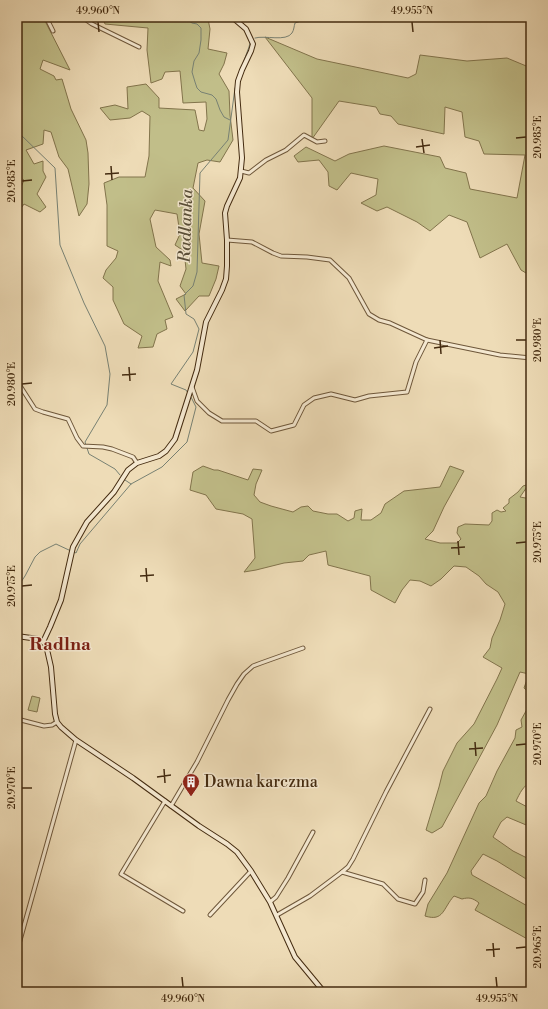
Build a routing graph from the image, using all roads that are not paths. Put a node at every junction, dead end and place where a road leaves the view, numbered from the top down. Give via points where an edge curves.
1 (46, 17) edge
2 (82, 17) edge
3 (232, 17) edge
4 (53, 31) dead end
5 (139, 47) dead end
6 (326, 141) dead end
7 (241, 171) junction
8 (227, 240) junction
9 (427, 340) junction
10 (531, 358) edge
11 (17, 381) edge
12 (192, 389) junction
13 (137, 463) junction
14 (17, 636) edge
15 (43, 642) junction
16 (303, 648) dead end
17 (430, 709) dead end
18 (17, 719) edge
19 (57, 722) junction
20 (76, 740) junction
21 (165, 801) junction
22 (172, 806) junction
23 (313, 832) dead end
24 (251, 871) junction
25 (342, 872) junction
26 (425, 880) dead end
27 (270, 902) junction
28 (183, 911) dead end
29 (210, 915) dead end
30 (276, 916) junction
31 (17, 951) edge
32 (324, 992) edge

1 - 4 street
2 - 5 street
3 - 7 street via 246,29 252,44 238,81 237,92
6 - 7 street via 317,142 304,135 286,150 266,160 249,173
7 - 8 street via 225,213
8 - 9 street via 252,242 282,256 330,260 349,278 369,314
8 - 12 street via 226,279 206,322
9 - 10 street via 500,355
9 - 12 street via 416,362 407,392 355,400 331,394 314,398 304,405 294,425 271,431 256,421 222,421 208,413 197,401
11 - 13 street via 35,409 68,420 83,446 112,449 133,457
12 - 13 street via 175,439 159,456
13 - 15 street via 128,470 114,492 88,522 72,551 61,600
14 - 15 street
15 - 19 street via 50,660
16 - 22 street via 253,666 244,674
17 - 25 street via 353,859
18 - 19 street via 44,726
19 - 20 street
20 - 21 street
20 - 31 street
21 - 22 street
21 - 28 street via 121,874
22 - 24 street via 237,852
23 - 27 street via 288,878
24 - 27 street
24 - 29 street
25 - 26 street via 383,884 398,899 415,904 423,892
25 - 30 street via 310,896
27 - 30 street
30 - 32 street via 295,957

